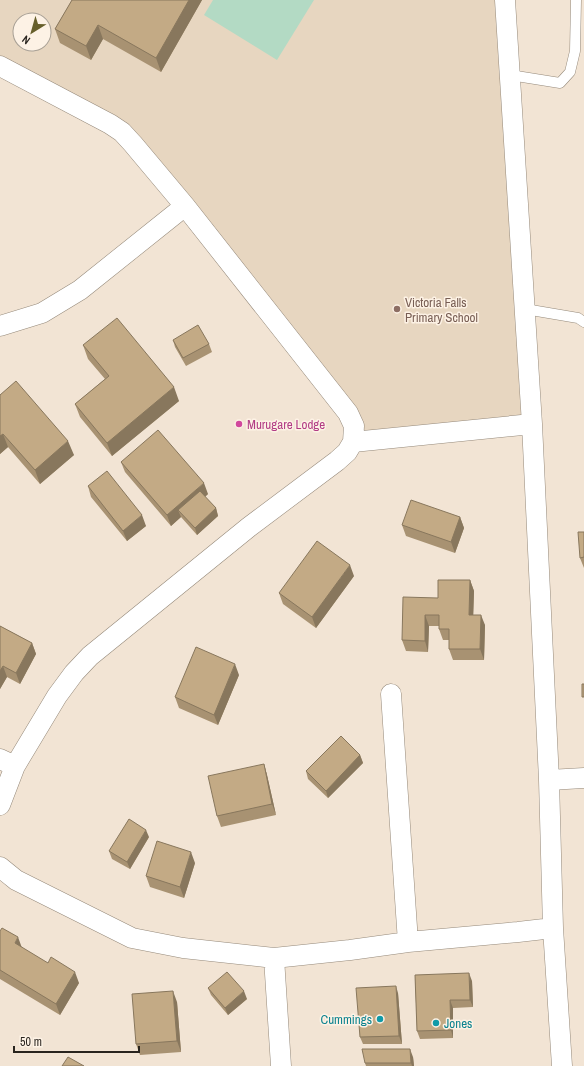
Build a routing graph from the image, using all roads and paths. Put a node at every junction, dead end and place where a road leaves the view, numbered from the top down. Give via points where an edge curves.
1 (505, 0) edge
2 (576, 0) edge
3 (0, 66) edge
4 (510, 75) junction
5 (185, 206) junction
6 (525, 309) junction
7 (584, 322) edge
8 (0, 326) edge
9 (532, 424) junction
10 (353, 442) junction
11 (391, 694) dead end
12 (7, 762) edge
13 (584, 778) edge
14 (548, 780) junction
15 (0, 805) edge
16 (0, 868) edge
17 (553, 928) junction
18 (408, 942) junction
19 (274, 958) junction
20 (280, 1066) edge
21 (562, 1066) edge

1 - 4 street
2 - 4 lane via 575,51 570,72 560,83
3 - 5 street via 122,132
4 - 6 street
5 - 8 street via 80,290 42,313
5 - 10 street via 348,413 354,426
6 - 7 lane via 578,318
6 - 9 street
9 - 10 street
9 - 14 street
10 - 12 street via 337,461 249,527 90,656 74,673
11 - 18 street
12 - 15 street
13 - 14 street
14 - 17 street
16 - 19 street via 16,880 132,938 183,948
17 - 18 street
17 - 21 street
18 - 19 street
19 - 20 street

